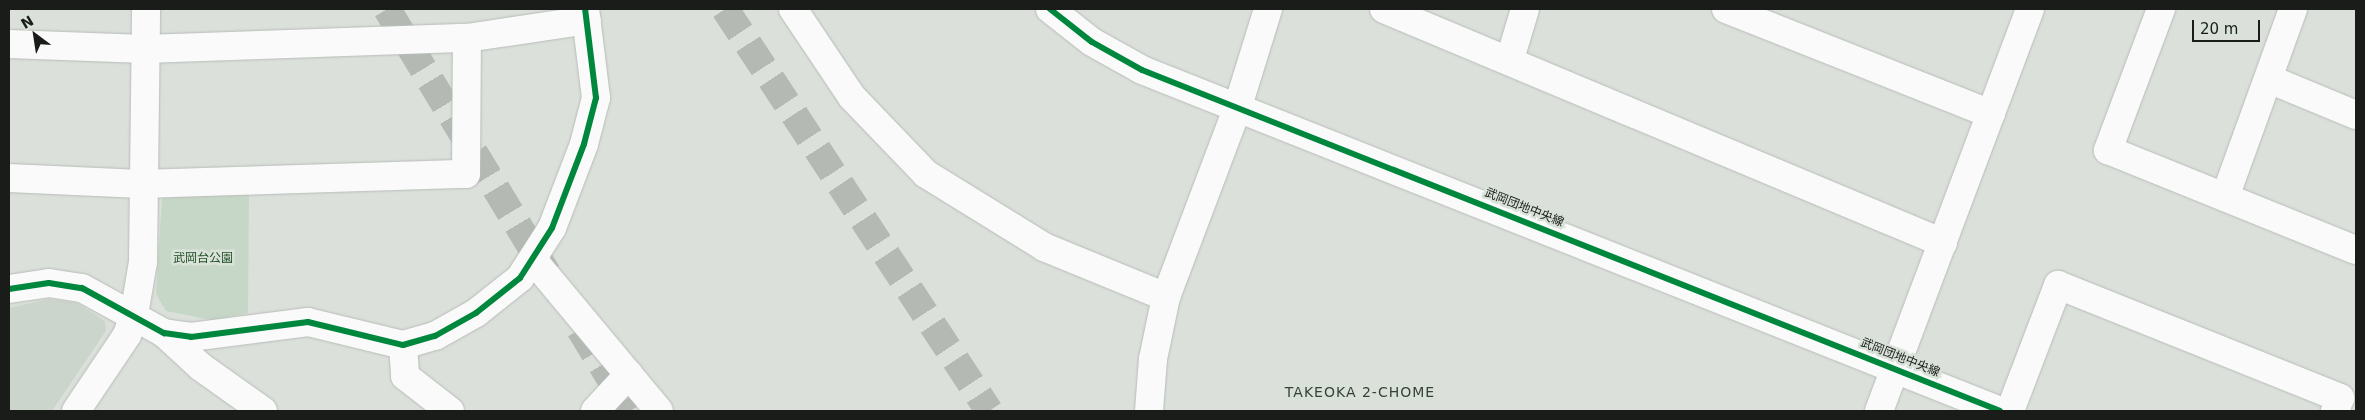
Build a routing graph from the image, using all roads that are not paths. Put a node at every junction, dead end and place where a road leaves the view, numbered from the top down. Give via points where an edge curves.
1 (146, 9) edge
2 (793, 9) edge
3 (1050, 9) edge
4 (1268, 9) edge
5 (1525, 9) edge
6 (1726, 9) edge
7 (2030, 9) edge
8 (2161, 9) edge
9 (2293, 9) edge
10 (1394, 11) edge
11 (586, 14) edge
12 (467, 38) junction
13 (9, 44) edge
14 (145, 50) junction
15 (1510, 59) junction
16 (2269, 79) junction
17 (1238, 106) junction
18 (1991, 114) junction
19 (2356, 115) edge
20 (9, 178) edge
21 (141, 184) junction
22 (2225, 196) junction
23 (1943, 243) junction
24 (2356, 250) edge
25 (534, 261) junction
26 (9, 289) edge
27 (1166, 297) junction
28 (134, 315) junction
29 (164, 333) junction
30 (403, 345) junction
31 (1896, 368) junction
32 (629, 374) junction
33 (76, 411) edge
34 (263, 411) edge
35 (450, 411) edge
36 (595, 411) edge
37 (659, 411) edge
38 (1149, 411) edge
39 (1879, 411) edge
40 (2000, 411) edge
41 (2010, 411) edge
42 (2335, 411) edge

1 - 14 street
2 - 27 street via 852,97 926,174 1044,247
3 - 17 street, 武岡団地中央線 via 1115,57
4 - 17 street
5 - 15 street
6 - 18 street
7 - 18 street
8 - 22 street via 2108,150
9 - 16 street
10 - 15 street
11 - 12 street
11 - 25 street via 595,70 593,113 552,228
12 - 14 street
12 - 21 street via 466,174
13 - 14 street
14 - 21 street
15 - 23 street
16 - 19 street
16 - 22 street
17 - 27 street
17 - 31 street, 武岡団地中央線
18 - 23 street
20 - 21 street
21 - 28 street via 143,262
22 - 24 street
23 - 31 street
25 - 30 street via 476,313 435,336
25 - 32 street
26 - 28 street via 65,284 98,294
27 - 38 street via 1153,359
28 - 29 street
28 - 33 street via 127,335
29 - 30 street via 208,336 308,322
29 - 34 street via 201,368
30 - 35 street via 405,376
31 - 39 street
31 - 40 street, 武岡団地中央線
32 - 36 street
32 - 37 street
41 - 42 street via 2058,285 2340,398

